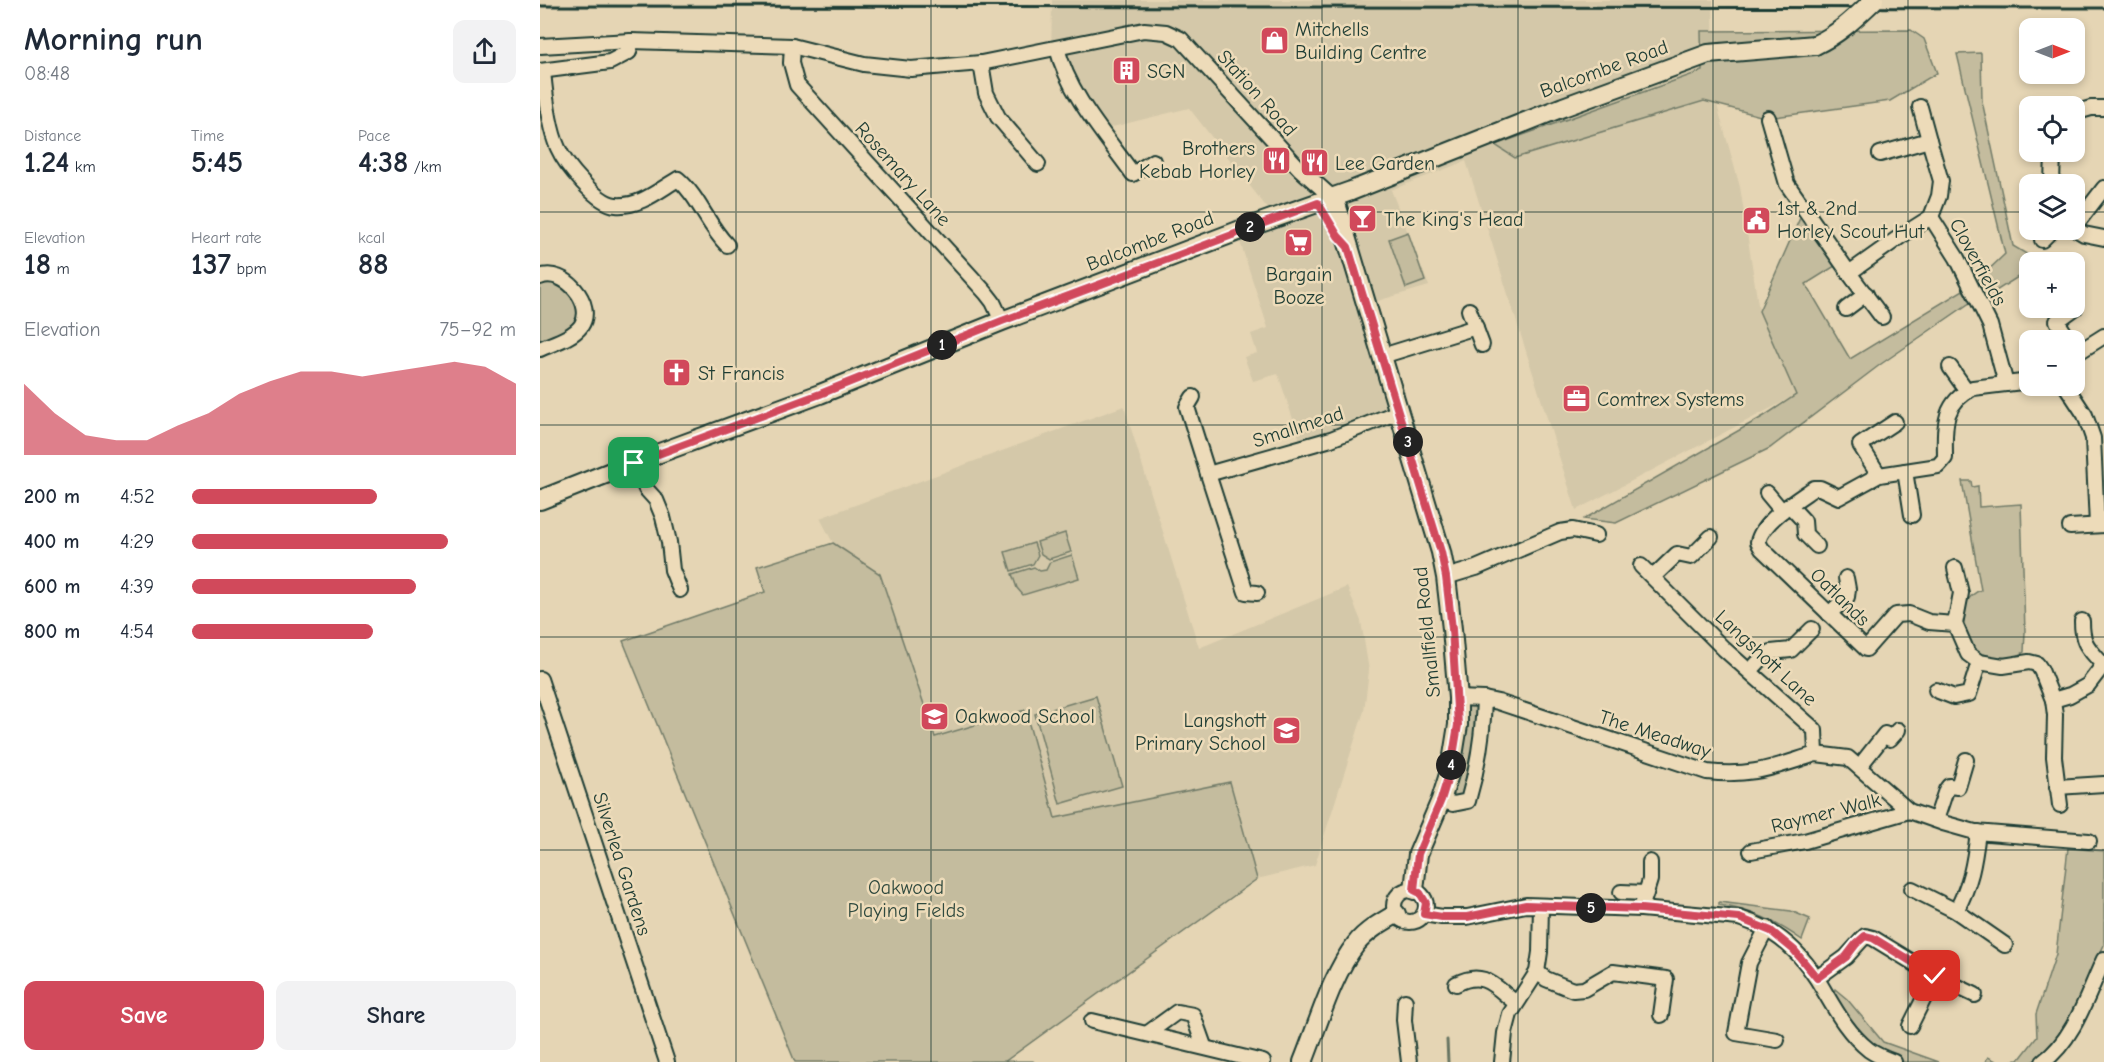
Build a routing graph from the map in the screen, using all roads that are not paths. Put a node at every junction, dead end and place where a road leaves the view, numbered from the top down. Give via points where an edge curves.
1 (1874, 0) edge
2 (631, 41) junction
3 (540, 46) edge
4 (792, 46) junction
5 (1057, 48) junction
6 (981, 63) junction
7 (541, 71) edge
8 (1920, 107) dead end
9 (2104, 108) edge
10 (2085, 110) edge
11 (1768, 118) dead end
12 (1929, 140) junction
13 (1880, 154) dead end
14 (1153, 161) dead end
15 (1038, 164) dead end
16 (2104, 188) edge
17 (1326, 200) junction
18 (2085, 213) edge
19 (1931, 217) junction
20 (2085, 234) edge
21 (2104, 238) edge
22 (727, 245) dead end
23 (1849, 273) junction
24 (540, 277) edge
25 (1866, 294) junction
26 (1846, 309) dead end
27 (1469, 310) dead end
28 (1882, 317) dead end
29 (2060, 318) edge
30 (1002, 321) junction
31 (1476, 327) junction
32 (2062, 330) edge
33 (2104, 336) edge
34 (1482, 345) dead end
35 (2085, 346) edge
36 (540, 349) edge
37 (1382, 356) junction
38 (1950, 367) dead end
39 (2019, 382) edge
40 (2006, 384) junction
41 (1967, 391) junction
42 (2072, 396) edge
43 (1190, 402) dead end
44 (1398, 412) junction
45 (1895, 422) dead end
46 (634, 463) junction
47 (2100, 466) edge
48 (1905, 471) junction
49 (1208, 474) junction
50 (1879, 476) junction
51 (1767, 492) dead end
52 (540, 500) edge
53 (1786, 508) junction
54 (1912, 515) dead end
55 (2100, 525) edge
56 (2070, 527) dead end
57 (1596, 535) dead end
58 (1712, 537) dead end
59 (1817, 546) dead end
60 (1641, 566) dead end
61 (1955, 568) dead end
62 (1446, 577) junction
63 (1653, 577) junction
64 (1846, 578) dead end
65 (680, 590) dead end
66 (1252, 593) dead end
67 (1829, 614) junction
68 (2082, 621) dead end
69 (1955, 624) junction
70 (1812, 629) dead end
71 (1979, 662) junction
72 (2103, 664) edge
73 (1750, 671) junction
74 (540, 679) edge
75 (1936, 690) dead end
76 (1458, 698) junction
77 (1484, 699) junction
78 (2053, 700) junction
79 (1898, 730) dead end
80 (1816, 754) junction
81 (1966, 760) dead end
82 (1859, 767) junction
83 (2104, 784) edge
84 (2057, 787) junction
85 (1441, 800) junction
86 (2060, 805) dead end
87 (1909, 811) junction
88 (1936, 820) junction
89 (1978, 832) junction
90 (2089, 841) dead end
91 (1751, 851) dead end
92 (1650, 862) dead end
93 (1912, 889) dead end
94 (1414, 890) junction
95 (1621, 891) dead end
96 (1646, 893) junction
97 (1541, 906) junction
98 (1641, 909) junction
99 (1956, 911) junction
100 (1396, 914) junction
101 (1424, 914) junction
102 (1767, 928) junction
103 (2005, 945) dead end
104 (2104, 959) edge
105 (1537, 972) junction
106 (1935, 976) junction
107 (1817, 978) junction
108 (1456, 984) dead end
109 (1975, 995) dead end
110 (1405, 1001) dead end
111 (1516, 1003) junction
112 (1661, 1015) dead end
113 (1092, 1021) dead end
114 (1910, 1026) dead end
115 (1148, 1033) junction
116 (1777, 1040) dead end
117 (1204, 1046) junction
118 (667, 1062) edge
119 (1263, 1062) edge
120 (1304, 1062) edge
121 (1409, 1062) edge
122 (1502, 1062) edge
123 (1894, 1062) edge
124 (2043, 1062) edge

1 - 17 main road, Balcombe Road, bridge via 1847,27 1815,45 1708,54
2 - 3 street
2 - 4 street
2 - 7 street via 629,52 610,62
4 - 6 street via 887,68
4 - 30 street, Rosemary Lane via 791,63 797,85 993,302
5 - 6 street
5 - 14 street via 1062,69 1089,114 1133,174
5 - 17 street, Station Road via 1144,30 1166,32 1181,39 1327,194
6 - 15 street via 986,93 998,117
7 - 22 street via 558,148 590,190 605,202 631,204 678,179 686,186 713,236
8 - 12 street
9 - 10 street
11 - 23 street via 1787,184
12 - 13 street
12 - 19 street via 1941,181 1940,196
16 - 18 street
17 - 30 main road, Balcombe Road
17 - 37 main road, Smallfield Road via 1348,247
19 - 23 street, Cloverfields
19 - 40 street, Cloverfields via 1957,258 1990,325
20 - 21 street
23 - 25 street
24 - 36 street via 557,275 566,280 582,300 585,312 572,334
25 - 26 street
25 - 28 street
27 - 31 street
29 - 32 street via 2056,321
30 - 46 main road, Balcombe Road
31 - 34 street
31 - 37 street
33 - 35 street
37 - 44 main road, Smallfield Road
38 - 41 street
39 - 40 street
40 - 41 street
41 - 48 street via 1946,418 1943,462
42 - 47 street via 2090,425
43 - 49 street
44 - 49 street, Smallmead via 1331,439
44 - 62 main road, Smallfield Road
45 - 50 street via 1860,445
46 - 52 main road, Balcombe Road
46 - 65 street via 663,517 672,570
47 - 55 street
48 - 50 street
48 - 54 street
49 - 66 street
50 - 53 street via 1839,497 1814,488
51 - 53 street
53 - 59 street via 1804,521 1805,534
53 - 67 street, Oatlands via 1759,536 1758,542
55 - 56 street
57 - 62 street via 1573,530 1560,532
58 - 63 street via 1691,557 1677,554
60 - 63 street, Langshott Lane
61 - 69 street via 1961,593
62 - 76 main road, Smallfield Road
63 - 73 street, Langshott Lane
64 - 67 street via 1847,597
67 - 69 street, Oatlands via 1866,649 1896,615
68 - 72 street via 2084,643
69 - 71 street via 1968,654
70 - 73 street via 1791,650 1771,652
71 - 75 street via 1969,694 1954,697
71 - 78 street via 2003,666 2037,664
72 - 78 street via 2088,685
73 - 80 street, Langshott Lane via 1815,730
74 - 118 street, Silverlea Gardens
76 - 77 street, The Meadway
76 - 85 main road, Smallfield Road via 1457,738
77 - 80 street, The Meadway via 1707,772 1756,772
77 - 85 street via 1484,730 1468,801 1453,804
78 - 84 street
79 - 82 street via 1890,739 1885,734
80 - 82 street via 1848,758
81 - 88 street via 1958,787 1949,786 1946,790
82 - 87 street
83 - 84 street
84 - 86 street
85 - 94 main road, Smallfield Road via 1420,845
87 - 88 street
87 - 91 street, Raymer Walk via 1805,842
88 - 89 street
89 - 90 street
89 - 99 street via 1975,862
92 - 96 street
93 - 99 street
94 - 100 street via 1399,894 1394,903
94 - 101 street via 1426,903
95 - 96 street
96 - 98 street
97 - 98 street
97 - 101 street via 1526,905 1461,918
97 - 105 street
98 - 102 street via 1739,918
99 - 103 street
100 - 101 street via 1411,921
100 - 120 main road via 1357,942 1342,963
102 - 107 street via 1794,950
102 - 116 street via 1749,963 1736,1033
104 - 124 street via 2071,1032
105 - 111 street
105 - 112 street via 1573,990 1613,972 1666,979
106 - 107 street via 1865,936 1846,957
106 - 109 street
106 - 114 street
107 - 123 street via 1842,1022 1870,1051
108 - 111 street via 1480,978
110 - 121 street via 1398,1020
111 - 122 street via 1505,1034
113 - 115 street
115 - 117 street
115 - 117 street via 1177,1012 1193,1015
117 - 119 street

